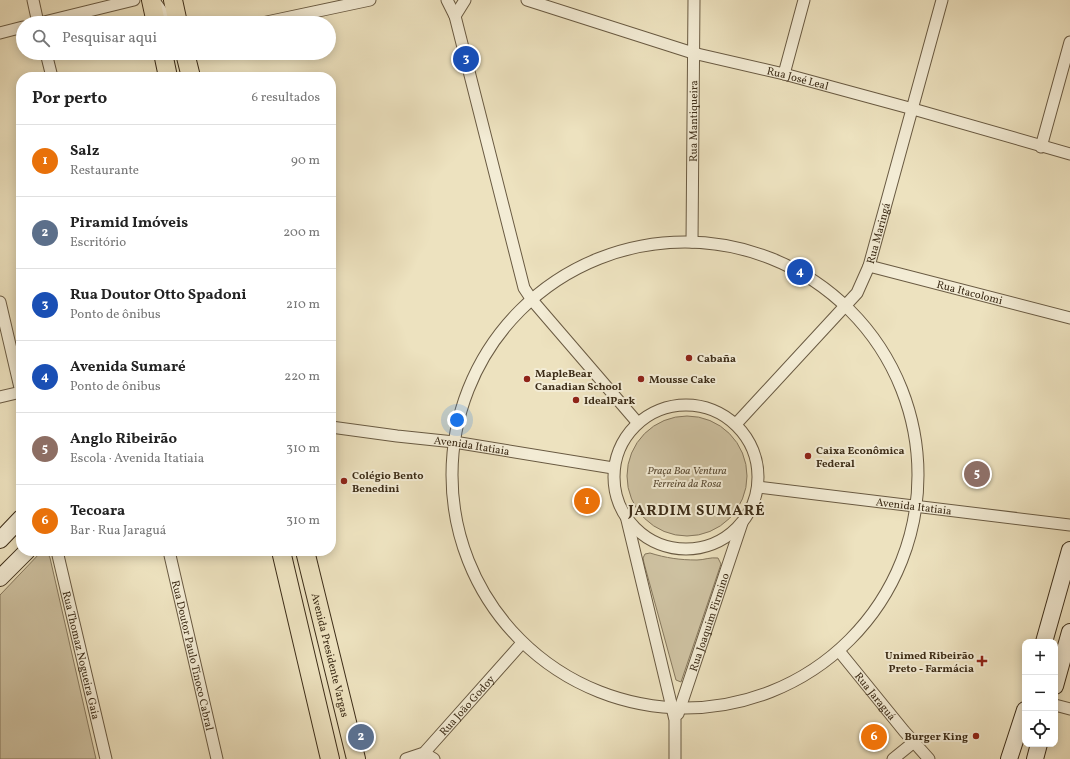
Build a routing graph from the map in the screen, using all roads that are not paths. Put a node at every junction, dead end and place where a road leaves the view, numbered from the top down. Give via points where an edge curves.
1 (33, 0) edge
2 (134, 0) edge
3 (152, 0) edge
4 (173, 0) edge
5 (370, 0) edge
6 (447, 0) edge
7 (465, 0) edge
8 (527, 0) edge
9 (694, 0) edge
10 (804, 0) edge
11 (942, 0) edge
12 (37, 16) edge
13 (68, 16) edge
14 (155, 16) edge
15 (165, 16) edge
16 (176, 16) edge
17 (295, 16) edge
18 (455, 16) junction
19 (16, 29) edge
20 (0, 33) edge
21 (1070, 42) edge
22 (694, 53) junction
23 (48, 60) edge
24 (164, 60) edge
25 (187, 60) edge
26 (51, 72) edge
27 (167, 72) edge
28 (190, 72) edge
29 (784, 74) junction
30 (912, 108) junction
31 (1041, 147) junction
32 (1070, 154) edge
33 (692, 242) junction
34 (869, 266) junction
35 (532, 300) junction
36 (0, 302) edge
37 (846, 305) junction
38 (1070, 318) edge
39 (16, 371) edge
40 (16, 393) edge
41 (0, 397) edge
42 (637, 422) junction
43 (736, 424) junction
44 (336, 428) edge
45 (454, 442) junction
46 (613, 468) junction
47 (758, 487) junction
48 (918, 505) junction
49 (626, 520) junction
50 (16, 523) edge
51 (742, 523) junction
52 (1070, 525) edge
53 (0, 540) edge
54 (1070, 550) edge
55 (22, 556) edge
56 (58, 556) edge
57 (170, 556) edge
58 (282, 556) edge
59 (306, 556) edge
60 (0, 578) edge
61 (1070, 632) edge
62 (1045, 639) edge
63 (522, 643) junction
64 (839, 651) junction
65 (1058, 675) edge
66 (1058, 706) edge
67 (676, 708) junction
68 (1070, 710) edge
69 (1025, 711) edge
70 (914, 742) junction
71 (1038, 747) edge
72 (424, 753) junction
73 (106, 759) edge
74 (217, 759) edge
75 (330, 759) edge
76 (356, 759) edge
77 (406, 759) edge
78 (434, 759) edge
79 (675, 759) edge
80 (893, 759) edge
81 (929, 759) edge
82 (1009, 759) edge
83 (1035, 759) edge

1 - 12 street
2 - 13 street
3 - 14 main road
3 - 15 street
4 - 16 main road
5 - 17 street
6 - 18 street
7 - 18 street
8 - 22 street, Rua José Leal
9 - 22 street, Rua Mantiqueira
10 - 29 street
11 - 30 street, Rua Maringá
18 - 35 street via 524,288
19 - 20 street
21 - 31 street
22 - 29 street, Rua José Leal
22 - 33 street, Rua Mantiqueira
23 - 26 street
24 - 27 main road
25 - 28 main road
29 - 30 street, Rua José Leal
30 - 31 street, Rua José Leal
30 - 34 street, Rua Maringá
31 - 32 street, Rua José Leal
33 - 35 street via 657,244 623,251 590,263 559,280
33 - 37 street via 748,251 800,272
34 - 37 street, Rua Maringá via 857,293
34 - 38 street, Rua Itacolomi
35 - 42 street
35 - 45 street via 508,324 479,367 461,410
36 - 39 street
37 - 43 street, Rua Maringá
37 - 48 street via 875,338 900,383 912,418 919,461
40 - 41 street
42 - 43 street via 655,410 676,404 698,405 718,411
42 - 46 street via 617,451
43 - 47 street via 755,452
44 - 45 street, Avenida Itatiaia
45 - 46 street, Avenida Itatiaia
45 - 63 street via 452,486 458,529 472,571 490,603
46 - 49 street via 615,495
47 - 48 street, Avenida Itatiaia
47 - 51 street via 752,506
48 - 52 street, Avenida Itatiaia
48 - 64 street via 911,538 893,582 863,627
49 - 51 street via 642,535 662,546 683,549 705,547 719,541
49 - 67 street
50 - 53 main road
51 - 67 street, Rua Joaquim Firmino
54 - 62 main road
55 - 60 main road
56 - 73 street, Rua Thomaz Nogueira Gaia
57 - 74 street, Rua Doutor Paulo Tinoco Cabral
58 - 75 main road
59 - 76 main road, Avenida Presidente Vargas
61 - 65 main road
63 - 67 street via 554,669 591,689 630,702
63 - 72 street, Rua João Godoy
64 - 67 street via 791,683 738,702
64 - 70 street, Rua Jaraguá
66 - 68 street
67 - 79 street
69 - 82 main road
70 - 80 street
70 - 81 street, Rua Jaraguá
71 - 83 main road
72 - 77 street, Rua João Godoy
72 - 78 street

